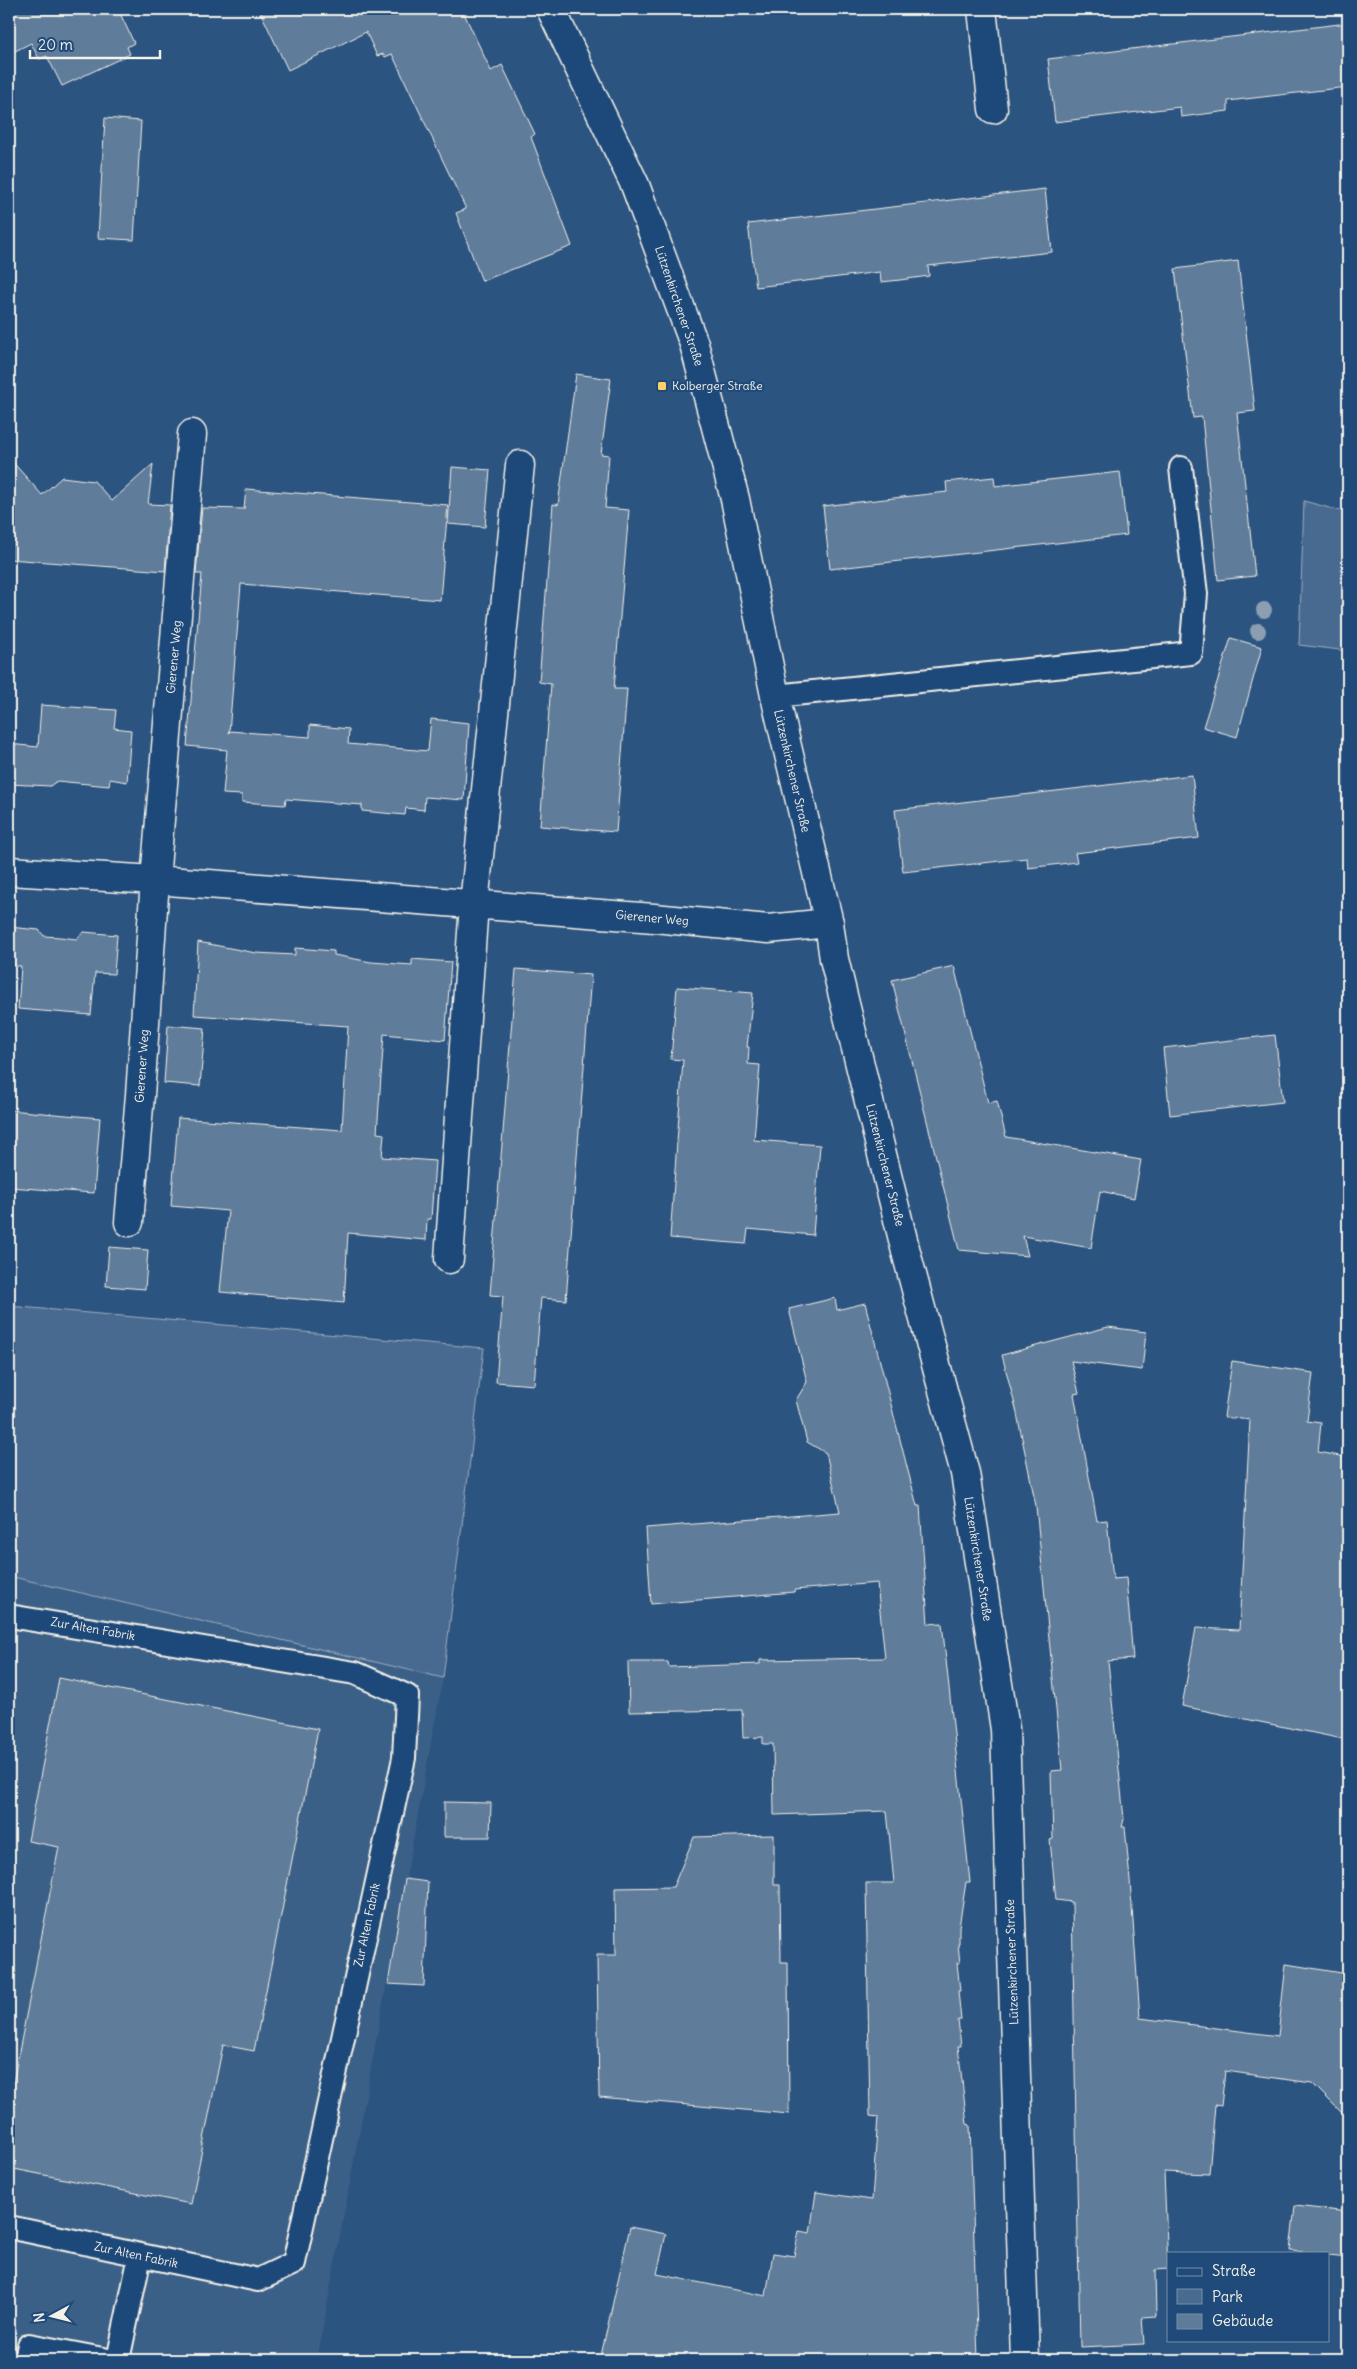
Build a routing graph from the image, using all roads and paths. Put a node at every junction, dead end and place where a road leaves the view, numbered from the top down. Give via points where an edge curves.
1 (551, 9) edge
2 (982, 9) edge
3 (993, 109) dead end
4 (192, 434) dead end
5 (520, 465) dead end
6 (1181, 468) dead end
7 (774, 696) junction
8 (9, 871) edge
9 (154, 880) junction
10 (474, 904) junction
11 (829, 923) junction
12 (129, 1222) dead end
13 (449, 1259) dead end
14 (9, 1616) edge
15 (9, 2227) edge
16 (140, 2256) junction
17 (26, 2360) edge
18 (108, 2360) edge
19 (118, 2360) edge
20 (1025, 2360) edge

1 - 7 street, Lützenkirchener Straße via 635,186 694,344 735,499
2 - 3 street
4 - 9 street, Gierener Weg
5 - 10 street
6 - 7 lane via 1196,594 1191,653
7 - 11 street, Lützenkirchener Straße
8 - 9 street, Gierener Weg
9 - 10 street, Gierener Weg
9 - 12 street, Gierener Weg
10 - 11 street, Gierener Weg via 768,929
10 - 13 street
11 - 20 street, Lützenkirchener Straße via 834,959 964,1473 1005,1729
14 - 16 lane, Zur Alten Fabrik via 355,1673 407,1696 404,1758 294,2263 258,2280
15 - 16 lane, Zur Alten Fabrik
16 - 19 lane
17 - 18 lane via 29,2345

